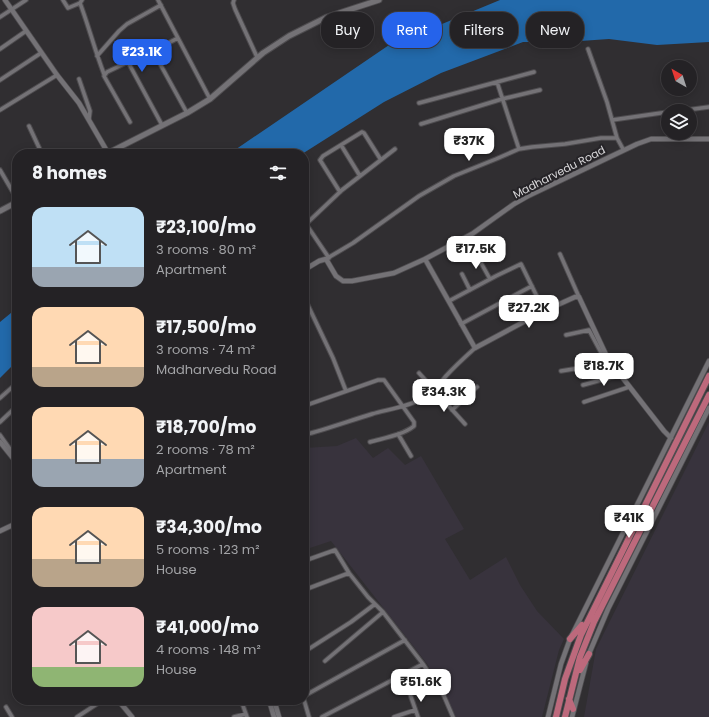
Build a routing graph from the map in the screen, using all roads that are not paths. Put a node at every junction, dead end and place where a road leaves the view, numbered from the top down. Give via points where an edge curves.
1 (5, 0) edge
2 (26, 0) edge
3 (63, 0) edge
4 (158, 0) edge
5 (234, 0) edge
6 (379, 0) edge
7 (81, 2) edge
8 (161, 5) junction
9 (12, 9) junction
10 (0, 17) edge
11 (26, 31) junction
12 (178, 38) junction
13 (0, 49) edge
14 (588, 49) dead end
15 (153, 51) junction
16 (41, 53) junction
17 (97, 56) junction
18 (257, 57) junction
19 (128, 62) junction
20 (534, 72) dead end
21 (104, 74) junction
22 (56, 75) junction
23 (79, 79) dead end
24 (0, 80) edge
25 (498, 82) junction
26 (540, 90) dead end
27 (210, 99) junction
28 (502, 99) junction
29 (419, 103) dead end
30 (709, 107) edge
31 (697, 109) edge
32 (0, 110) edge
33 (187, 113) junction
34 (661, 113) edge
35 (89, 119) junction
36 (612, 120) junction
37 (130, 122) dead end
38 (422, 124) dead end
39 (162, 125) junction
40 (29, 126) dead end
41 (617, 138) junction
42 (709, 139) edge
43 (341, 144) junction
44 (40, 149) edge
45 (105, 149) edge
46 (115, 149) edge
47 (395, 149) dead end
48 (519, 149) junction
49 (623, 149) junction
50 (381, 160) junction
51 (0, 171) edge
52 (360, 176) junction
53 (12, 191) edge
54 (340, 192) junction
55 (12, 203) edge
56 (0, 211) edge
57 (309, 219) edge
58 (309, 228) edge
59 (476, 254) dead end
60 (560, 254) dead end
61 (328, 258) junction
62 (425, 259) junction
63 (309, 267) edge
64 (462, 274) dead end
65 (490, 279) junction
66 (532, 286) junction
67 (470, 290) junction
68 (580, 297) junction
69 (449, 301) junction
70 (309, 308) edge
71 (544, 311) junction
72 (461, 324) junction
73 (592, 329) junction
74 (566, 335) dead end
75 (475, 348) junction
76 (606, 360) junction
77 (709, 361) edge
78 (561, 371) dead end
79 (419, 373) dead end
80 (619, 375) junction
81 (709, 376) edge
82 (583, 385) dead end
83 (12, 387) edge
84 (477, 387) dead end
85 (629, 387) junction
86 (346, 391) junction
87 (434, 391) junction
88 (709, 395) edge
89 (0, 398) edge
90 (584, 402) dead end
91 (309, 404) edge
92 (403, 406) junction
93 (709, 408) edge
94 (452, 410) junction
95 (12, 411) edge
96 (0, 422) edge
97 (465, 424) dead end
98 (309, 434) edge
99 (398, 434) junction
100 (0, 435) edge
101 (671, 438) junction
102 (0, 442) edge
103 (370, 442) dead end
104 (12, 452) edge
105 (12, 455) edge
106 (411, 456) dead end
107 (12, 525) edge
108 (0, 531) edge
109 (309, 559) edge
110 (349, 573) junction
111 (604, 586) junction
112 (309, 588) edge
113 (375, 604) junction
114 (383, 612) junction
115 (570, 639) junction
116 (405, 640) junction
117 (309, 649) edge
118 (589, 654) junction
119 (325, 661) dead end
120 (423, 664) junction
121 (572, 686) junction
122 (309, 693) edge
123 (410, 694) dead end
124 (569, 699) junction
125 (95, 705) edge
126 (122, 705) edge
127 (243, 705) edge
128 (270, 705) edge
129 (275, 705) edge
130 (305, 705) edge
131 (6, 707) dead end
132 (574, 709) junction
133 (415, 710) junction
134 (246, 715) edge
135 (12, 717) edge
136 (77, 717) edge
137 (132, 717) edge
138 (234, 717) edge
139 (274, 717) edge
140 (279, 717) edge
141 (309, 717) edge
142 (322, 717) edge
143 (394, 717) edge
144 (418, 717) edge
145 (454, 717) edge
146 (548, 717) edge
147 (556, 717) edge
148 (565, 717) edge
149 (572, 717) edge

1 - 9 street
2 - 9 street
3 - 7 street via 68,8
4 - 8 street
5 - 18 street via 235,9
6 - 18 main road via 327,17 289,36
7 - 17 street
8 - 12 street
8 - 17 street via 127,24
9 - 10 street
9 - 11 street
11 - 13 street
11 - 16 street
12 - 15 street
12 - 27 street
14 - 36 street
15 - 19 street
15 - 33 street
16 - 22 street
16 - 24 street
17 - 21 street
18 - 27 main road
19 - 21 street
19 - 39 street
20 - 25 street
21 - 37 street
22 - 32 street
22 - 35 street
23 - 35 street via 90,111
25 - 28 street
25 - 29 street
26 - 28 street
27 - 33 main road
28 - 38 street
28 - 48 street
30 - 31 street
33 - 39 main road
34 - 36 street
35 - 45 street
36 - 41 street
39 - 46 main road
40 - 44 street
41 - 48 street
41 - 49 street
42 - 49 street, Madharvedu Road via 651,139
43 - 50 street via 362,132
43 - 52 street
43 - 54 street via 320,159
47 - 50 street
48 - 61 street via 454,176 419,196
49 - 62 street, Madharvedu Road via 528,196 472,234
50 - 52 street
51 - 53 street
52 - 54 street
54 - 57 street
55 - 56 main road
58 - 61 street
59 - 65 street
60 - 68 street
61 - 62 street, Madharvedu Road via 342,281 394,272
61 - 63 street
62 - 69 street
64 - 67 street
65 - 66 street via 521,264
65 - 67 street
66 - 71 street
66 - 72 street
67 - 69 street
68 - 71 street
68 - 73 street
69 - 72 street
70 - 86 street
71 - 75 street
72 - 75 street
73 - 74 street
73 - 76 street
75 - 87 street
76 - 78 street via 586,367
76 - 80 street
77 - 101 street
79 - 87 street
80 - 82 street
80 - 85 street
81 - 111 highway
83 - 89 street
84 - 94 street
85 - 90 street
85 - 101 street
86 - 91 street
86 - 92 street via 384,380
87 - 92 street
87 - 94 street
88 - 121 highway via 603,603 587,638
92 - 98 street
92 - 99 street via 414,426
93 - 118 street via 603,619
94 - 97 street
95 - 96 street
99 - 103 street
99 - 106 street
100 - 104 street
101 - 115 street
102 - 105 street
107 - 108 street
109 - 110 street via 336,550
110 - 112 street
110 - 113 street
111 - 115 highway via 579,630
111 - 147 highway via 570,664
113 - 114 street
113 - 117 street
114 - 116 street
114 - 119 street
115 - 146 street
116 - 120 street
116 - 122 street
118 - 121 highway
118 - 132 street
120 - 142 street
120 - 145 street
121 - 124 highway
123 - 133 street
124 - 132 highway
124 - 148 highway
125 - 136 street
126 - 137 street
127 - 134 street
128 - 139 street
129 - 140 street
130 - 141 street
131 - 135 street
132 - 149 street
133 - 143 street
133 - 144 street
134 - 138 street

